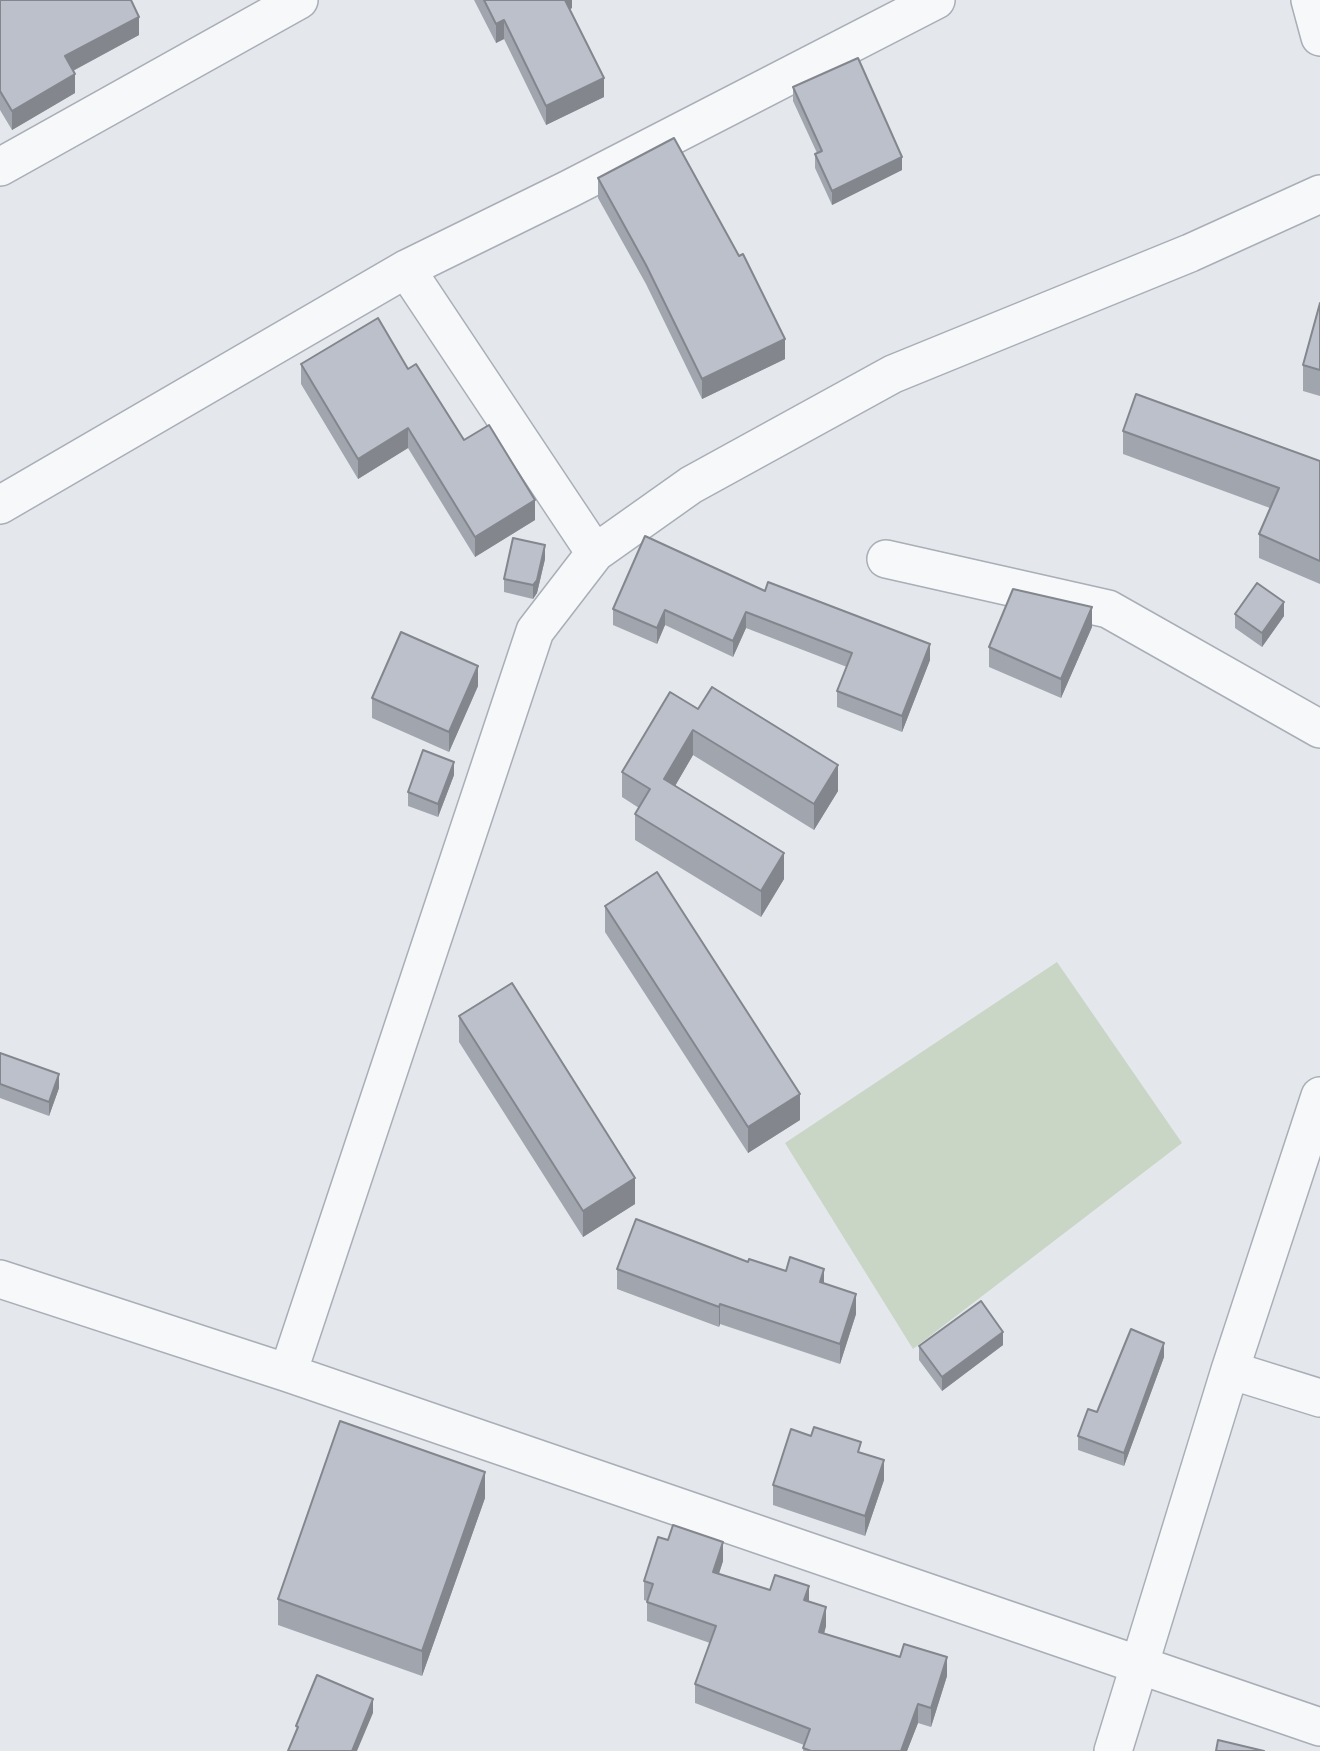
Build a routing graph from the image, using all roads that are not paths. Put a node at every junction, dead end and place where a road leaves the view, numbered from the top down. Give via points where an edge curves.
1 (299, 0) edge
2 (1310, 0) edge
3 (925, 2) edge
4 (1320, 37) edge
5 (0, 167) edge
6 (1320, 194) edge
7 (406, 269) junction
8 (0, 505) edge
9 (595, 552) junction
10 (886, 559) dead end
11 (1320, 729) edge
12 (1320, 1096) edge
13 (0, 1279) edge
14 (1230, 1370) junction
15 (288, 1373) junction
16 (1320, 1398) edge
17 (1140, 1666) junction
18 (1320, 1727) edge
19 (1113, 1751) edge

1 - 5 street
2 - 4 street
3 - 7 street
6 - 9 street via 1190,253 893,374 691,485
7 - 8 street
7 - 9 street
9 - 15 street via 535,631
10 - 11 street via 1108,609
12 - 14 street
13 - 15 street
14 - 16 street
14 - 17 street
15 - 17 street
17 - 18 street
17 - 19 street

